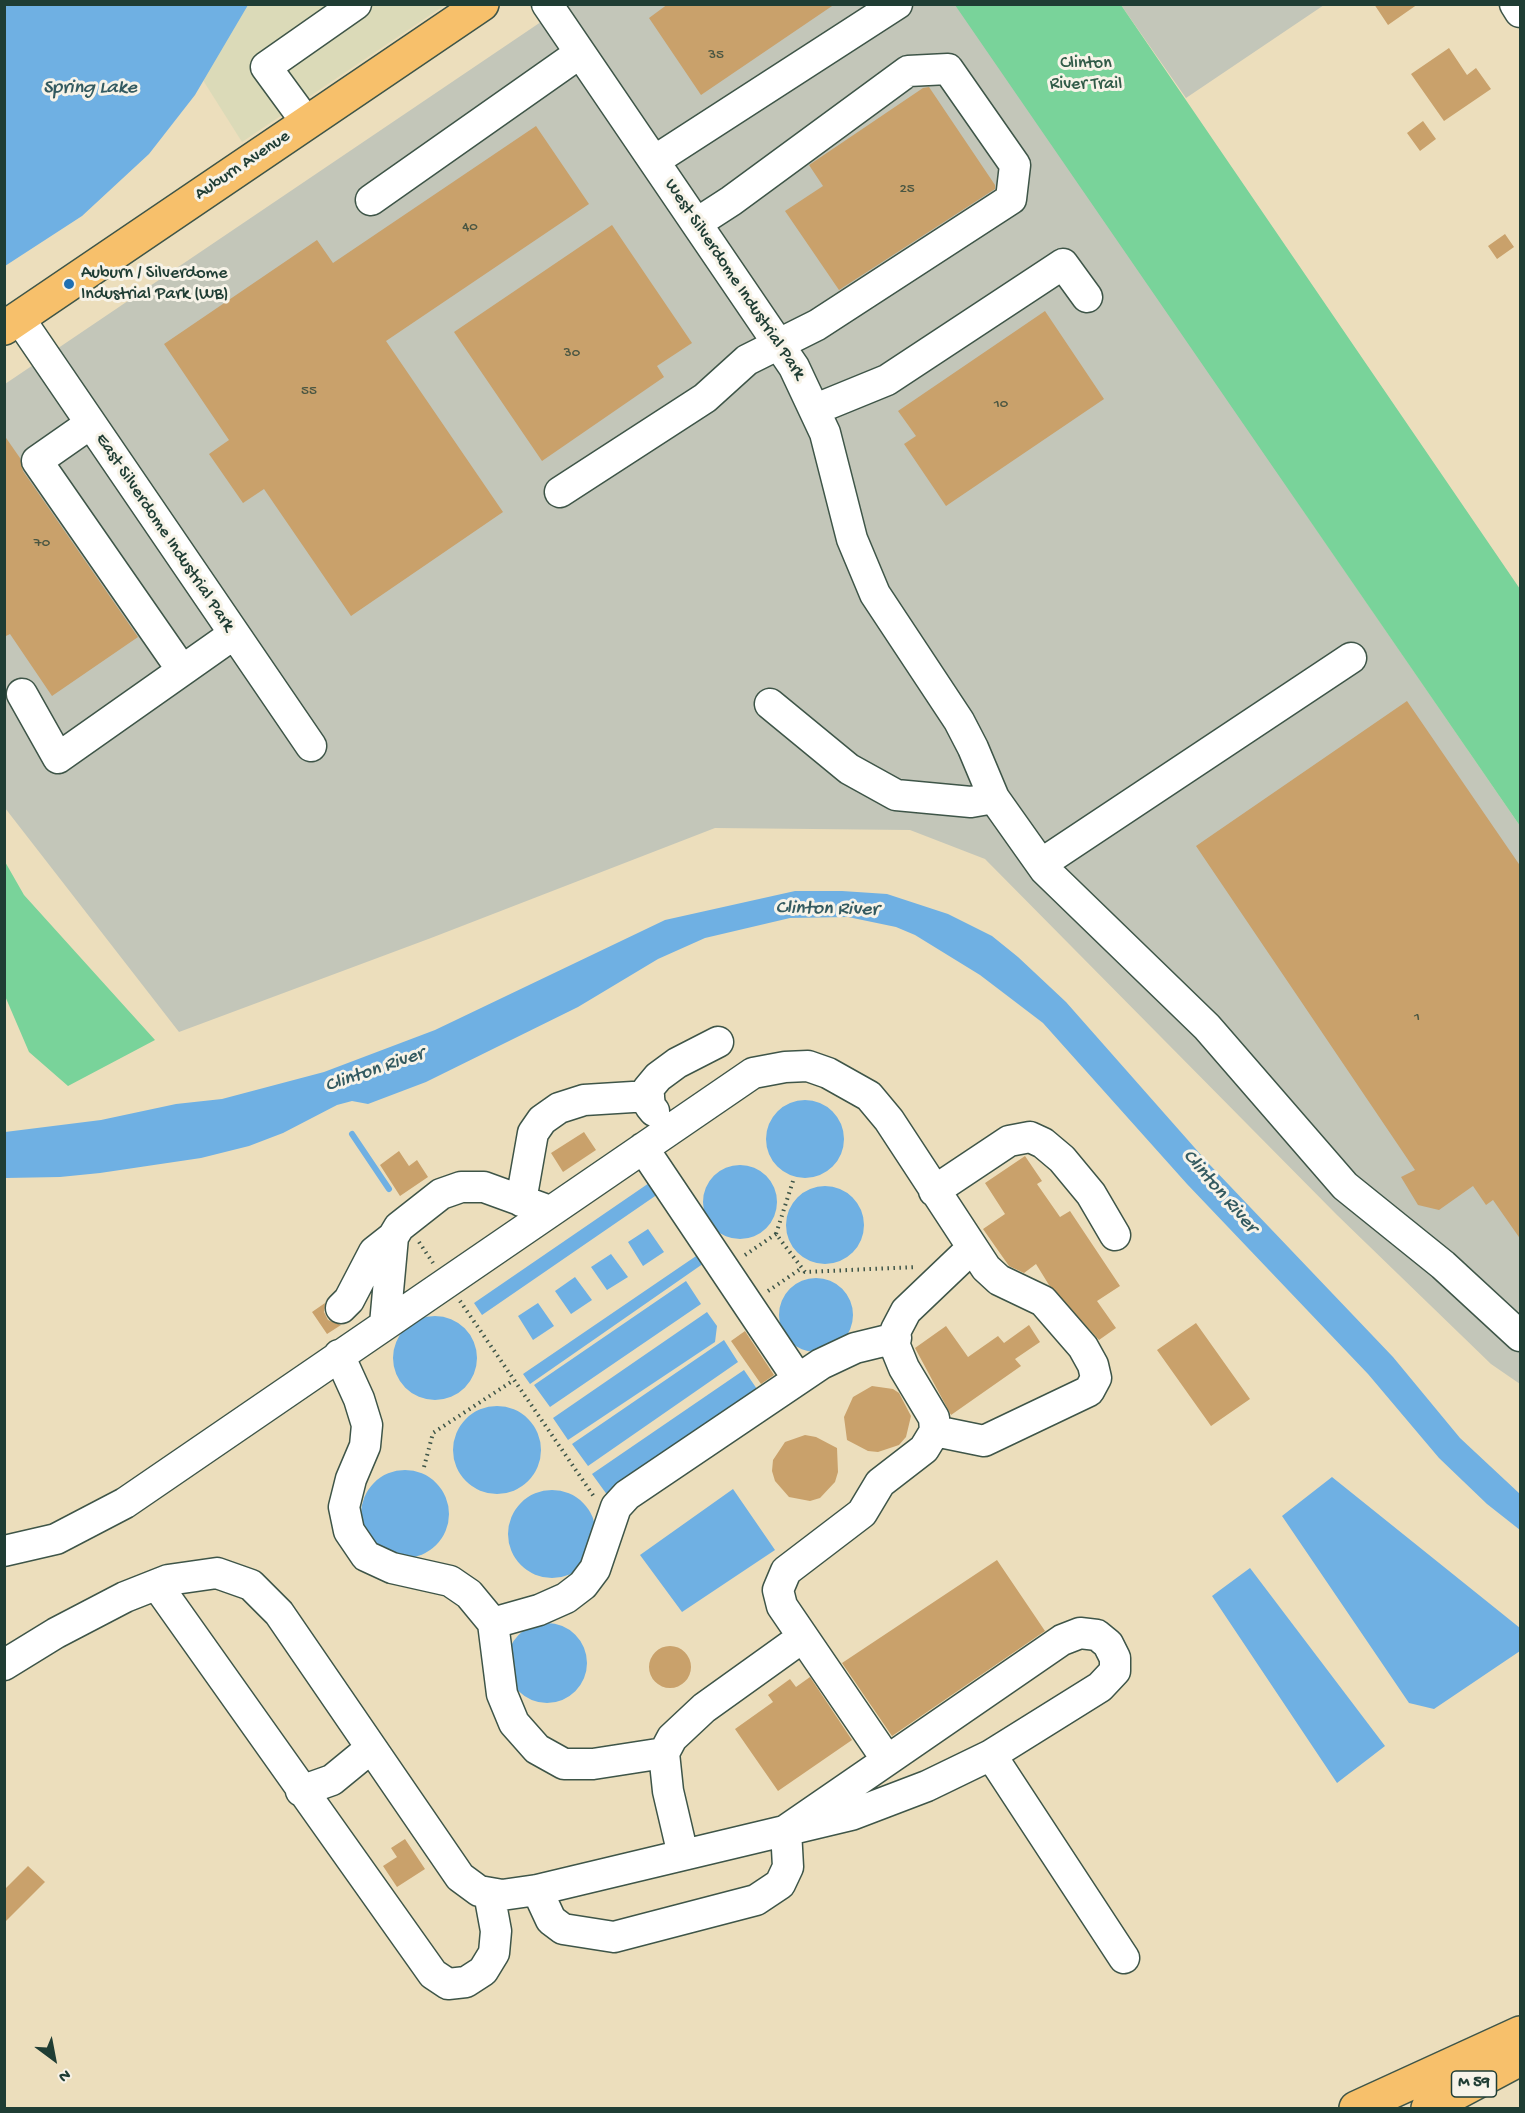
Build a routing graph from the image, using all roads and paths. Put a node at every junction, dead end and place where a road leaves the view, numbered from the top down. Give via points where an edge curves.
1 (356, 4) edge
2 (482, 4) edge
3 (547, 4) edge
4 (897, 4) edge
5 (1515, 4) edge
6 (1521, 12) edge
7 (580, 53) junction
8 (307, 123) junction
9 (654, 161) junction
10 (371, 200) dead end
11 (697, 223) junction
12 (1087, 297) dead end
13 (12, 323) edge
14 (780, 345) junction
15 (816, 409) junction
16 (90, 424) junction
17 (560, 492) dead end
18 (234, 634) junction
19 (1351, 658) dead end
20 (182, 670) junction
21 (22, 694) dead end
22 (770, 704) dead end
23 (311, 746) dead end
24 (994, 798) junction
25 (1041, 864) junction
26 (718, 1042) dead end
27 (649, 1096) junction
28 (670, 1129) junction
29 (643, 1148) junction
30 (793, 1181) dead end
31 (934, 1191) junction
32 (521, 1201) junction
33 (550, 1211) junction
34 (399, 1230) junction
35 (776, 1234) junction
36 (1115, 1235) dead end
37 (963, 1257) junction
38 (802, 1268) junction
39 (724, 1270) junction
40 (446, 1282) junction
41 (748, 1305) junction
42 (341, 1308) dead end
43 (1515, 1320) edge
44 (385, 1324) junction
45 (896, 1338) junction
46 (339, 1355) junction
47 (798, 1379) junction
48 (514, 1380) junction
49 (935, 1431) junction
50 (424, 1467) dead end
51 (612, 1523) junction
52 (4, 1551) edge
53 (156, 1585) junction
54 (493, 1623) junction
55 (803, 1637) junction
56 (4, 1665) edge
57 (371, 1748) junction
58 (664, 1753) junction
59 (991, 1755) junction
60 (887, 1760) junction
61 (301, 1791) junction
62 (786, 1830) junction
63 (683, 1855) junction
64 (537, 1890) junction
65 (489, 1893) junction
66 (1124, 1958) dead end
67 (1521, 2033) edge
68 (1521, 2059) edge
69 (1356, 2109) edge
70 (1428, 2109) edge

1 - 8 street via 266,67
2 - 8 main road, Auburn Avenue
3 - 7 street, West Silverdome Industrial Park
4 - 9 street
5 - 6 street
7 - 9 street, West Silverdome Industrial Park
7 - 10 street
8 - 13 main road, Auburn Avenue
9 - 11 street, West Silverdome Industrial Park
11 - 14 street, West Silverdome Industrial Park
11 - 14 street via 908,71 948,69 1015,165 1011,199
12 - 15 street via 1063,264 887,380
13 - 16 street, East Silverdome Industrial Park
14 - 15 street, West Silverdome Industrial Park
14 - 17 street via 747,360 705,398
15 - 24 street, West Silverdome Industrial Park via 834,461 852,539 868,579 974,748
16 - 18 street, East Silverdome Industrial Park
16 - 20 street via 37,461
18 - 20 street
18 - 23 street, East Silverdome Industrial Park
19 - 25 street
20 - 21 street via 58,758
22 - 24 street via 849,769 896,795 971,802
24 - 25 street, West Silverdome Industrial Park
25 - 43 street, West Silverdome Industrial Park via 1207,1027 1345,1186
26 - 27 street via 658,1077 648,1089
27 - 28 street via 650,1107
27 - 32 street via 584,1100 559,1108 542,1120 532,1133
28 - 29 street
28 - 31 street via 753,1072 808,1066 848,1082 869,1096
29 - 33 street
29 - 39 street
30 - 35 path
31 - 36 street via 1009,1141 1030,1137 1062,1159 1091,1194
31 - 37 street
32 - 33 street
32 - 34 street via 484,1187 461,1187 441,1194
33 - 40 street
34 - 40 path
34 - 42 street via 374,1252
34 - 44 street
35 - 38 path
35 - 39 path
37 - 38 path via 805,1272
37 - 45 street via 906,1311
37 - 49 street via 986,1268 999,1281 1043,1301 1083,1347 1094,1365 1096,1378 1089,1391 984,1441
38 - 41 path
39 - 41 street
40 - 44 street
40 - 48 path
41 - 47 street
44 - 46 street
45 - 47 street via 855,1348
45 - 49 street via 899,1357 934,1418
46 - 52 street via 125,1503 57,1539
46 - 54 street via 367,1425 365,1446 344,1507 349,1531 366,1556 392,1568 450,1581 469,1594
47 - 51 street via 627,1495 616,1508
48 - 50 path via 433,1433
48 - 51 path
49 - 55 street via 924,1449 880,1483 862,1513 786,1570 778,1590 782,1606
51 - 54 street via 595,1569 583,1586 539,1610
53 - 56 street via 125,1597
53 - 57 street via 218,1573 250,1585 279,1613
53 - 61 street
54 - 58 street via 502,1694 514,1723 537,1749 564,1764 593,1764
55 - 58 street via 704,1708 672,1738
55 - 60 street
57 - 61 street via 332,1780
57 - 65 street via 460,1877 479,1891
58 - 63 street via 668,1791
59 - 60 street via 1101,1687 1115,1671 1115,1658 1108,1644 1097,1635 1080,1633 1062,1640
59 - 62 street via 927,1786 851,1815
59 - 66 street
60 - 62 street
61 - 65 street via 433,1974 448,1984 466,1982 483,1971 494,1953 496,1931
62 - 63 street
62 - 64 street via 788,1867 780,1884 756,1900 614,1937 563,1929 551,1920
63 - 64 street
64 - 65 street
67 - 69 main road
68 - 70 main road, M 59

